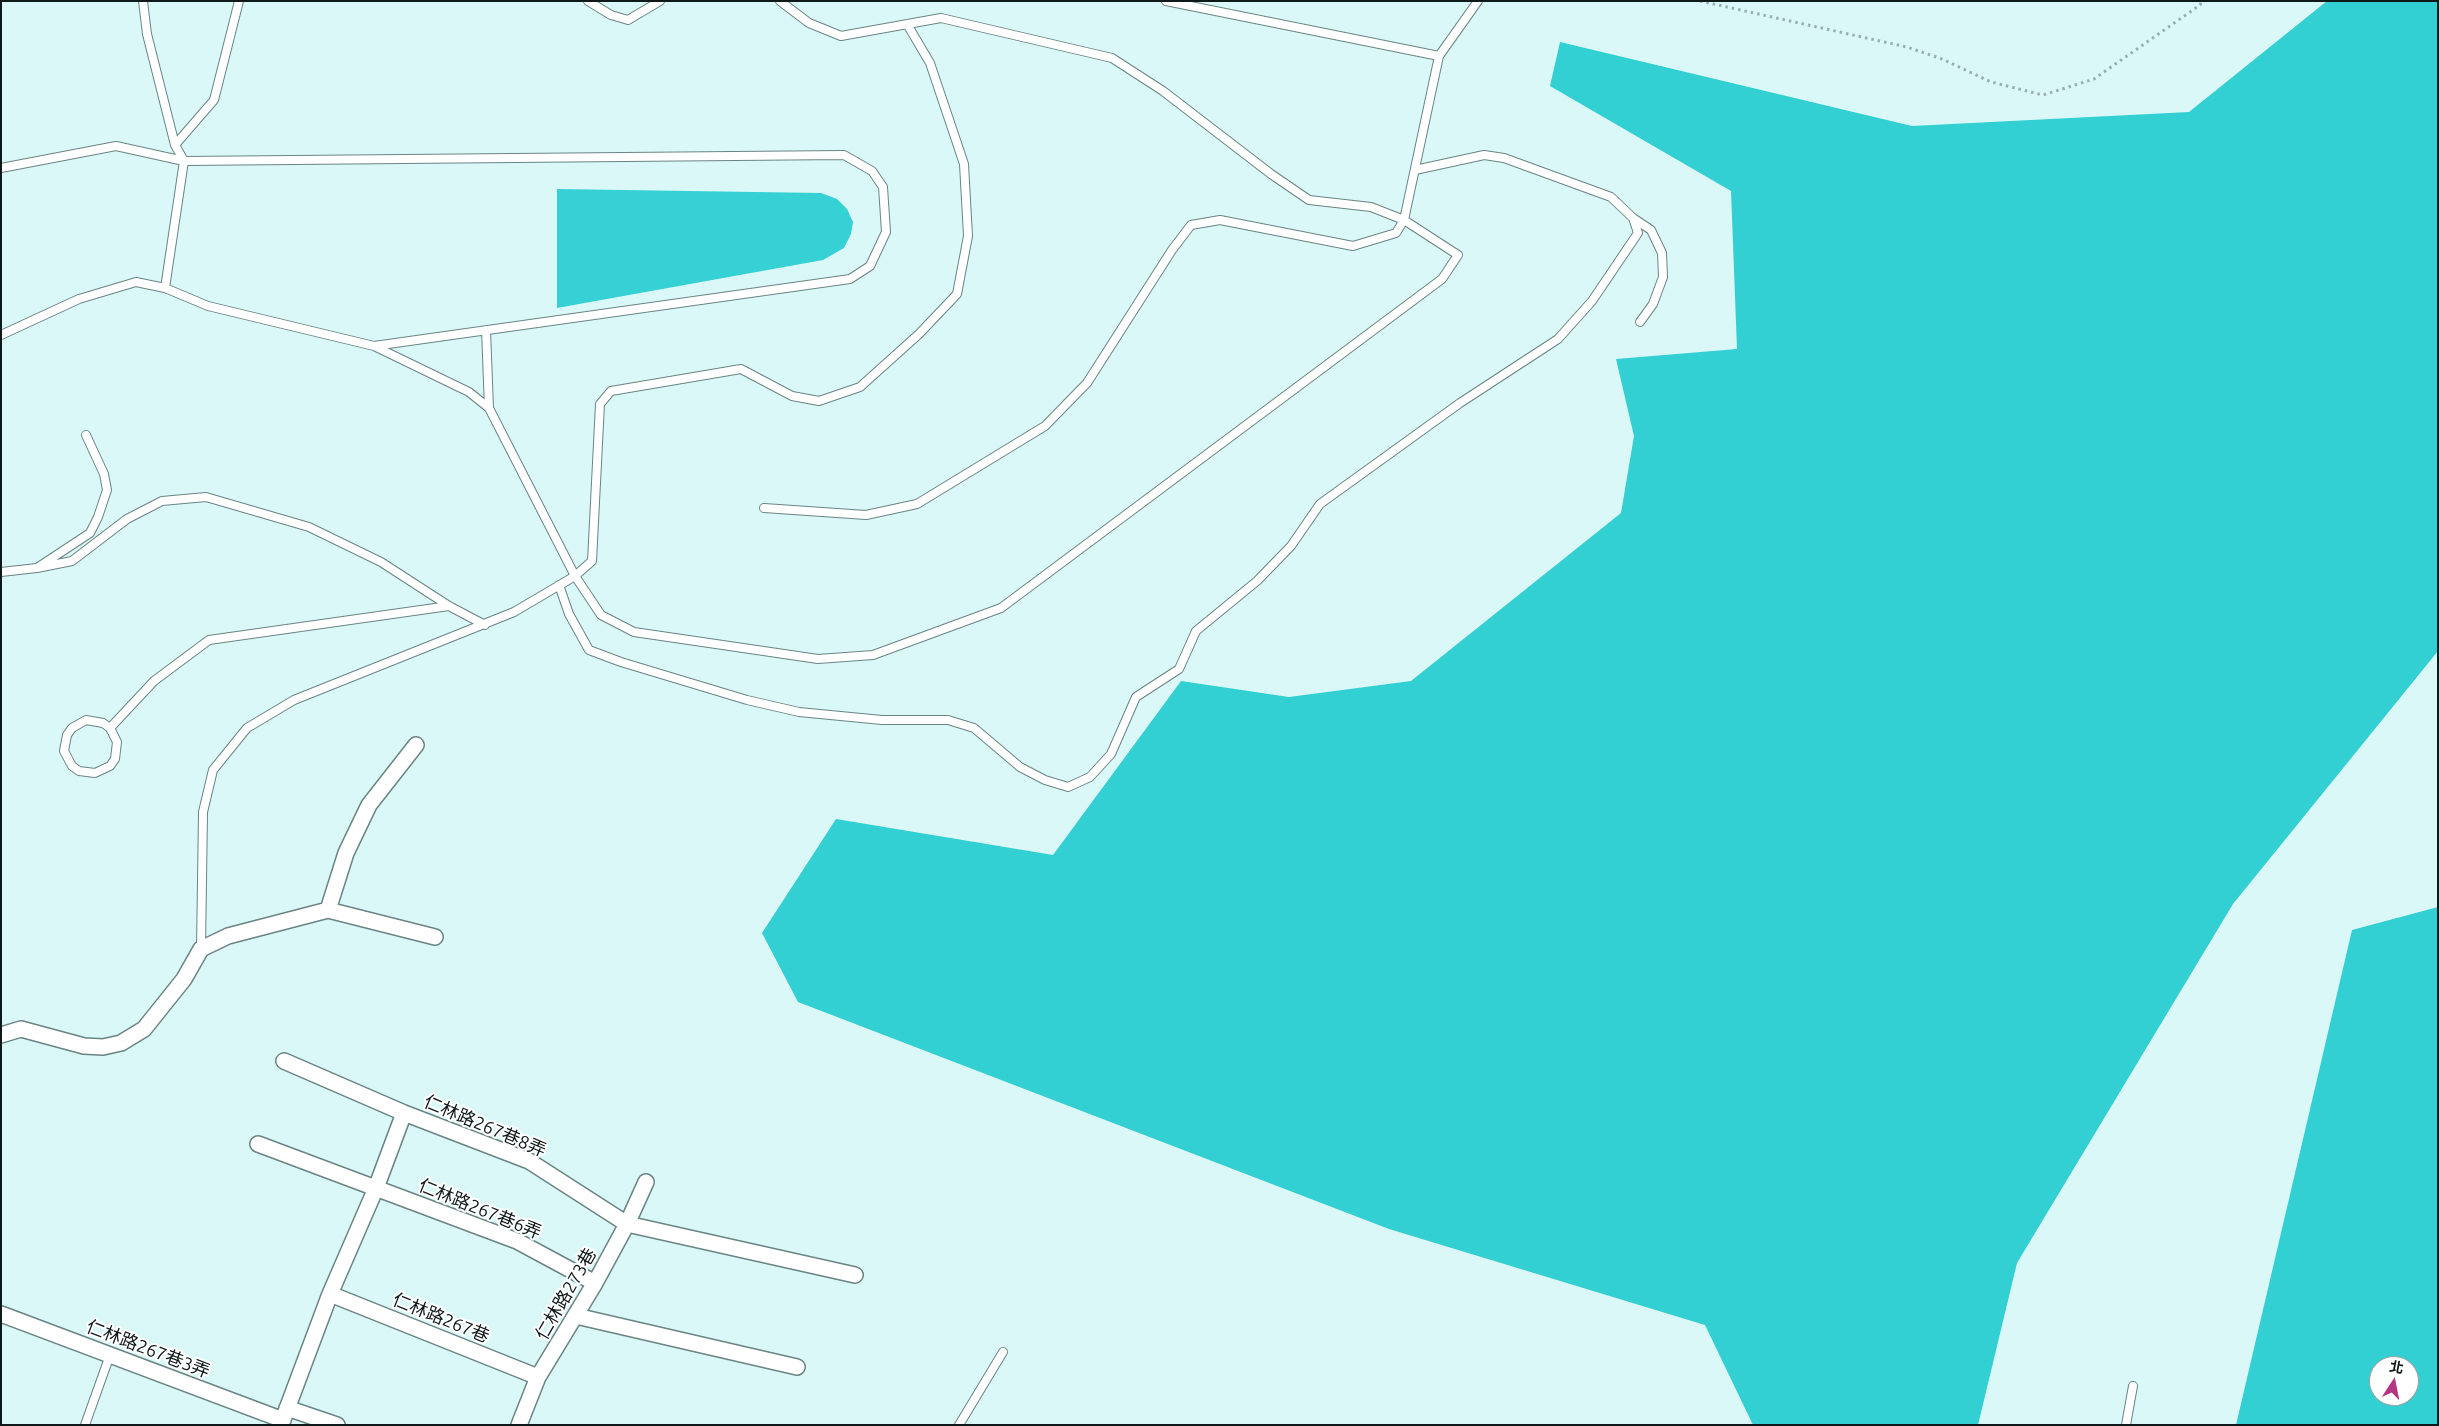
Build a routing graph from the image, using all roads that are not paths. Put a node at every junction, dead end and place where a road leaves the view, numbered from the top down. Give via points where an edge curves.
1 (143, 1) edge
2 (588, 1) edge
3 (660, 1) edge
4 (780, 1) edge
5 (1166, 1) edge
6 (1478, 1) edge
7 (240, 2) edge
8 (907, 24) junction
9 (1439, 56) junction
10 (175, 146) junction
11 (184, 162) junction
12 (1, 168) edge
13 (1415, 170) junction
14 (1633, 218) junction
15 (1404, 220) junction
16 (165, 288) junction
17 (1640, 322) dead end
18 (486, 330) junction
19 (1, 335) edge
20 (374, 346) junction
21 (490, 408) junction
22 (86, 435) dead end
23 (764, 508) dead end
24 (37, 568) junction
25 (1, 572) edge
26 (575, 576) junction
27 (559, 585) junction
28 (448, 606) junction
29 (485, 625) junction
30 (110, 728) junction
31 (416, 745) dead end
32 (328, 910) junction
33 (435, 937) dead end
34 (201, 949) junction
35 (1, 1035) edge
36 (284, 1061) dead end
37 (404, 1113) junction
38 (258, 1144) dead end
39 (646, 1182) dead end
40 (376, 1188) junction
41 (627, 1224) junction
42 (855, 1275) dead end
43 (595, 1284) junction
44 (330, 1294) junction
45 (1, 1314) edge
46 (576, 1316) junction
47 (1003, 1352) dead end
48 (110, 1355) junction
49 (797, 1367) dead end
50 (538, 1377) junction
51 (2133, 1386) dead end
52 (284, 1417) edge
53 (85, 1425) edge
54 (337, 1425) edge
55 (518, 1425) edge
56 (959, 1425) edge
57 (2126, 1425) edge

1 - 10 lane via 147,34
2 - 3 lane via 628,20
4 - 8 lane via 809,23 841,36
5 - 9 lane
6 - 9 lane
7 - 10 lane via 214,100
8 - 15 lane via 941,18 1112,58 1163,91 1309,200 1371,207
8 - 26 lane via 930,63 964,164 968,236 957,294 919,334 860,387 818,401 792,396 741,369 610,391 600,404 592,562
9 - 13 lane
10 - 11 lane
11 - 12 lane via 116,146
11 - 16 lane
11 - 18 lane via 844,155 872,170 883,187 886,232 870,266 850,279
13 - 14 lane via 1484,155 1504,158 1611,196
13 - 15 lane
14 - 17 lane via 1651,230 1662,253 1662,277 1653,304
14 - 27 lane via 1638,233 1625,254 1592,302 1558,339 1460,403 1320,504 1291,546 1257,582 1196,631 1179,669 1136,698 1111,754 1090,777 1068,787 1020,767 974,728 948,720 882,720 799,712 747,700 589,650
15 - 23 lane via 1396,233 1353,246 1220,220 1191,225 1087,384 1046,426 916,504 866,515
15 - 26 lane via 1458,256 1442,279 1001,608 873,655 818,659 634,632 601,615
16 - 19 lane via 136,282 79,299
16 - 20 lane via 208,306
18 - 20 lane
18 - 21 lane
20 - 21 lane via 469,392
21 - 26 lane
22 - 24 lane via 108,490 98,518 90,533
24 - 25 lane
24 - 28 lane via 72,561 126,519 162,501 206,496 309,528 380,562
26 - 27 lane
27 - 29 lane
28 - 29 lane
28 - 30 lane via 209,640 154,681
29 - 34 lane via 294,700 247,728 213,770 202,812
30 - 30 lane via 103,723 86,720 72,728 64,751 72,766 87,773 110,766 115,759 117,742
31 - 32 street via 369,805 346,854
32 - 33 street
32 - 34 street via 228,936
34 - 35 street via 184,979 144,1029 120,1042 103,1048 84,1046 21,1029
36 - 37 street, 仁林路267巷8弄
37 - 40 street
37 - 41 street, 仁林路267巷8弄 via 529,1161
38 - 40 street, 仁林路267巷6弄
39 - 41 street, 仁林路273巷
40 - 43 street, 仁林路267巷6弄 via 517,1241
40 - 44 street
41 - 42 street
41 - 43 street, 仁林路273巷
43 - 46 street, 仁林路273巷
44 - 50 street, 仁林路267巷
44 - 52 street
45 - 48 street, 仁林路267巷3弄
46 - 49 street
46 - 50 street, 仁林路273巷
47 - 56 lane
48 - 52 street, 仁林路267巷3弄
48 - 53 lane
50 - 55 street, 仁林路273巷
51 - 57 lane
52 - 54 street

